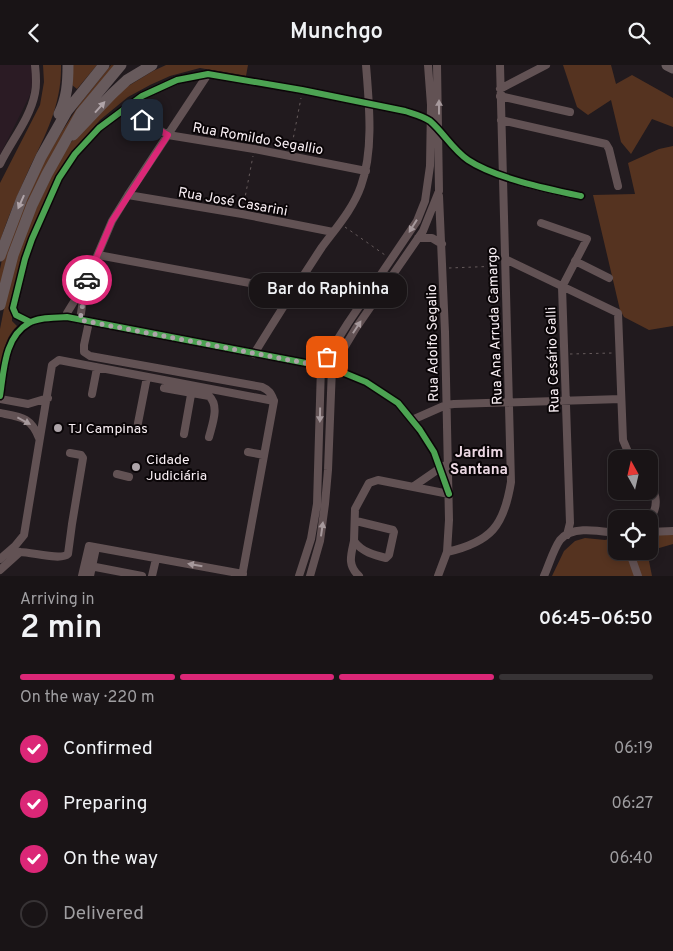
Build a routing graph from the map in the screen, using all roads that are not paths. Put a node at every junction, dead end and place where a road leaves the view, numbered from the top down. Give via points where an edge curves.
1 (35, 65) edge
2 (68, 65) edge
3 (104, 65) edge
4 (121, 65) edge
5 (152, 65) edge
6 (366, 65) edge
7 (428, 65) edge
8 (438, 65) edge
9 (500, 65) edge
10 (546, 65) edge
11 (667, 65) edge
12 (673, 66) edge
13 (208, 74) junction
14 (500, 93) junction
15 (369, 103) junction
16 (122, 111) junction
17 (570, 111) dead end
18 (501, 120) junction
19 (430, 121) junction
20 (438, 130) junction
21 (168, 135) junction
22 (65, 141) junction
23 (41, 157) junction
24 (0, 165) edge
25 (366, 171) junction
26 (502, 176) junction
27 (618, 187) dead end
28 (439, 191) junction
29 (128, 195) junction
30 (581, 196) dead end
31 (541, 223) dead end
32 (333, 232) junction
33 (418, 238) junction
34 (442, 244) junction
35 (98, 255) junction
36 (0, 256) edge
37 (575, 261) junction
38 (505, 263) junction
39 (609, 278) dead end
40 (86, 282) junction
41 (562, 287) junction
42 (293, 291) junction
43 (0, 305) edge
44 (67, 317) junction
45 (80, 320) junction
46 (30, 322) junction
47 (89, 322) junction
48 (254, 354) junction
49 (321, 366) junction
50 (97, 368) junction
51 (332, 368) junction
52 (147, 377) junction
53 (193, 385) junction
54 (164, 389) dead end
55 (192, 393) junction
56 (92, 394) dead end
57 (0, 397) edge
58 (48, 398) junction
59 (621, 399) junction
60 (11, 401) junction
61 (274, 401) junction
62 (566, 401) junction
63 (509, 403) junction
64 (446, 405) junction
65 (4, 413) edge
66 (412, 420) junction
67 (138, 423) dead end
68 (184, 434) dead end
69 (209, 437) dead end
70 (40, 439) junction
71 (627, 450) edge
72 (248, 452) dead end
73 (70, 453) dead end
74 (264, 455) junction
75 (448, 462) junction
76 (440, 468) junction
77 (117, 474) dead end
78 (129, 477) dead end
79 (414, 486) junction
80 (449, 494) junction
81 (356, 521) junction
82 (673, 531) edge
83 (608, 532) edge
84 (658, 532) edge
85 (567, 535) junction
86 (354, 541) junction
87 (18, 549) junction
88 (447, 552) junction
89 (0, 559) edge
90 (156, 559) junction
91 (632, 560) edge
92 (88, 566) junction
93 (0, 570) edge
94 (242, 575) edge
95 (82, 576) edge
96 (90, 576) edge
97 (142, 576) edge
98 (152, 576) edge
99 (299, 576) edge
100 (310, 576) edge
101 (359, 576) edge
102 (438, 576) edge
103 (544, 576) edge
104 (638, 576) edge

1 - 24 street via 35,93 31,105
2 - 23 highway via 65,99
3 - 23 highway via 67,111
4 - 22 highway via 81,113
22 -> 5 highway via 117,89
6 - 15 street
7 - 19 street
20 -> 8 street, Rua Adolfo Segalio
9 - 14 street, Rua Ana Arruda Camargo
10 - 14 street
11 - 12 highway
13 - 15 street
13 - 16 street via 177,80 142,96
13 - 21 street
14 - 17 street
14 - 18 street, Rua Ana Arruda Camargo
15 - 19 street via 420,115
15 - 25 street
16 - 21 street, Rua Romildo Segallio
16 - 46 street via 98,129 75,154 47,203 25,259 12,308 16,315
18 - 26 street, Rua Ana Arruda Camargo
18 - 27 street via 577,139 603,142 609,149
19 - 20 street
19 -> 49 street via 426,201 417,221
20 - 26 street via 466,159
20 - 28 street, Rua Adolfo Segalio
21 - 25 street, Rua Romildo Segallio
21 - 29 street
22 - 43 highway via 32,205 9,268
23 -> 36 highway
25 - 32 street via 352,207
26 - 30 street
26 - 38 street, Rua Ana Arruda Camargo
28 - 33 street
28 - 34 street, Rua Adolfo Segalio
29 - 32 street, Rua José Casarini
29 - 35 street via 112,221
31 - 37 street, Rua Cesário Galli via 587,239
32 - 42 street
33 - 34 street via 432,238
51 -> 33 street
34 - 64 street, Rua Adolfo Segalio
35 - 40 street
35 - 42 street
37 - 39 street
37 - 41 street, Rua Cesário Galli
38 - 41 street
38 - 63 street, Rua Ana Arruda Camargo
40 - 44 street
40 - 45 street
41 - 59 street via 618,313
41 - 62 street, Rua Cesário Galli
42 - 48 street
44 - 45 street
44 - 46 street
45 - 47 street
46 - 57 street via 14,337 9,347
47 - 48 street
47 - 61 street via 84,352 90,356 262,387 268,390
48 - 49 street
49 - 51 street
49 -> 99 street via 316,504 311,539
50 - 52 street
50 - 56 street
50 - 58 street via 59,361 52,365
51 - 66 street via 384,392
100 -> 51 street via 320,541 325,504
52 - 53 street
52 - 67 street
53 - 55 street
53 - 61 street
54 - 55 street
55 - 68 street
55 - 69 street via 210,396 213,400 215,406
57 - 60 street
58 - 60 street via 28,404
58 - 70 street
59 - 62 street
59 - 71 street via 623,440
60 - 65 street
61 - 74 street
62 - 63 street
62 - 85 street, Rua Cesário Galli via 570,523
63 - 64 street
63 - 88 street, Rua Ana Arruda Camargo via 511,481 508,504 495,528 480,541
64 - 66 street
64 - 75 street, Rua Adolfo Segalio
65 -> 70 street via 24,418
66 - 76 street via 434,452
70 - 87 street via 24,535
72 - 74 street
73 - 87 street via 84,458 68,554 62,557
74 - 94 street
75 - 76 street
75 - 80 street, Rua Adolfo Segalio
76 - 79 street
76 - 80 street
77 - 78 street
79 - 80 street
79 - 81 street via 378,480 369,483 355,509
80 - 88 street, Rua Adolfo Segalio
81 - 86 street
81 - 86 street via 390,528 394,532 386,558 371,554
82 - 84 street
83 - 85 street via 590,530
85 - 103 street via 561,539
86 - 101 street via 350,563
87 - 89 street
87 - 93 street
88 - 102 street, Rua Adolfo Segalio
90 - 92 street via 89,546
94 -> 90 street
90 - 98 street
91 - 104 street
92 - 95 street
92 - 96 street
92 - 97 street

